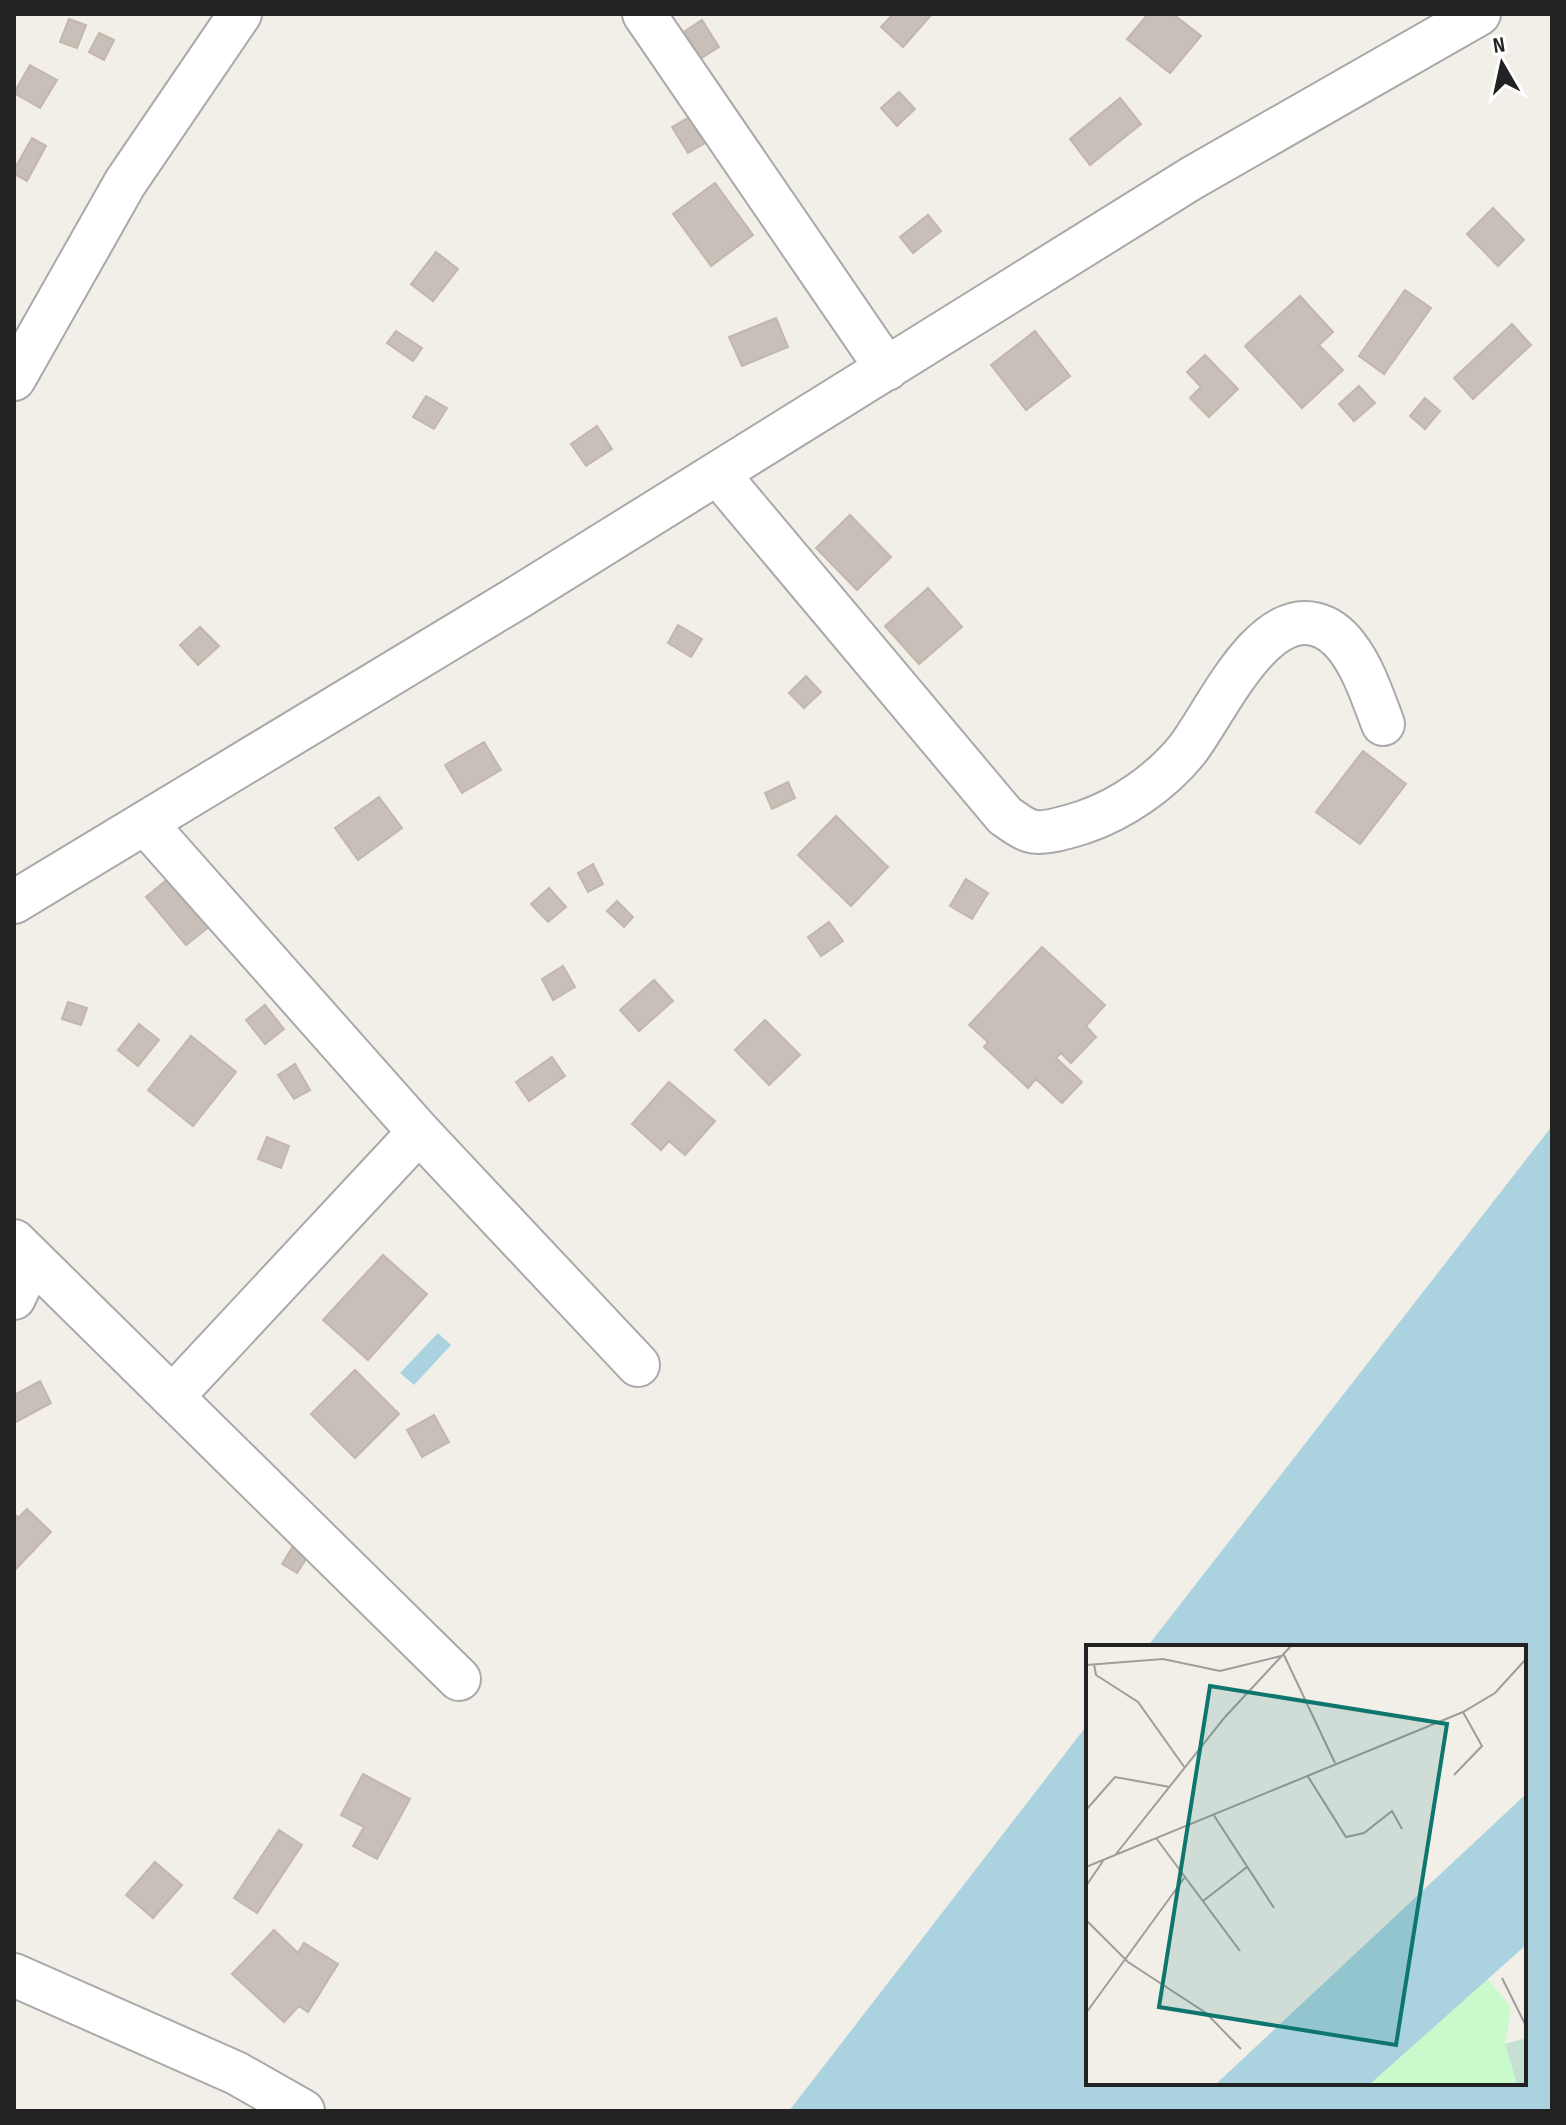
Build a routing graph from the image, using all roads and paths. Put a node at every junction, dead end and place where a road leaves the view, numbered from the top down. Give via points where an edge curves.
1 (240, 14) edge
2 (644, 14) edge
3 (1479, 14) edge
4 (887, 369) junction
5 (14, 379) edge
6 (718, 474) junction
7 (1383, 724) dead end
8 (145, 823) junction
9 (14, 902) edge
10 (419, 1132) junction
11 (23, 1250) edge
12 (14, 1298) edge
13 (638, 1365) dead end
14 (172, 1397) junction
15 (459, 1679) dead end
16 (14, 1975) edge
17 (303, 2111) edge

1 - 5 street via 125,183
2 - 4 street
3 - 4 street via 1192,178
4 - 6 street
6 - 7 street via 1005,816 1032,832 1104,815 1145,790 1186,751 1251,656 1275,632 1303,622 1328,627 1347,646
6 - 8 street
8 - 9 street
8 - 10 street
10 - 13 street
10 - 14 street
11 - 12 street
11 - 14 street
14 - 15 street
16 - 17 street via 236,2073

